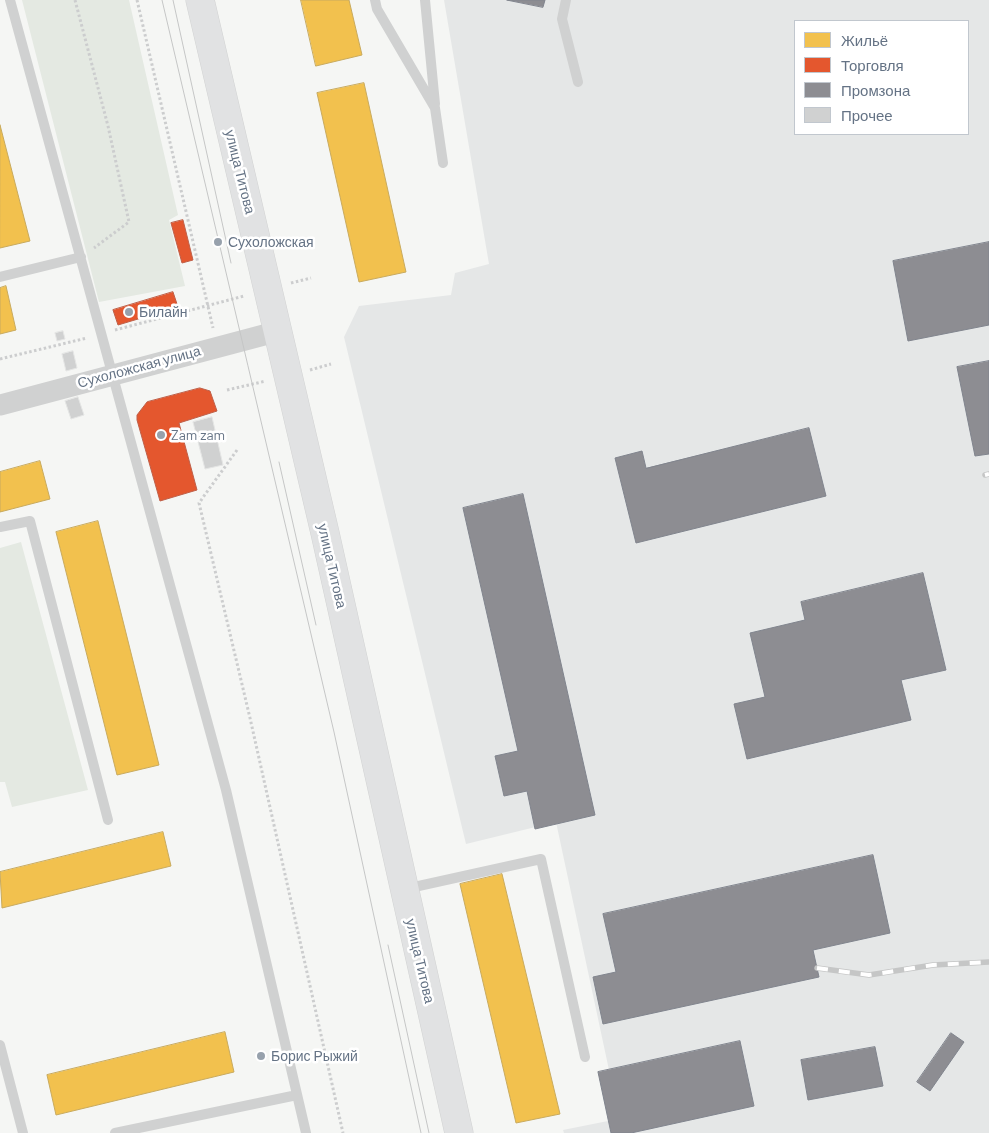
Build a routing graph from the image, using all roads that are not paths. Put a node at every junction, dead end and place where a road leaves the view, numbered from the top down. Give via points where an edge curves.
1 (10, 0) edge
2 (200, 0) edge
3 (375, 0) edge
4 (424, 0) edge
5 (566, 0) edge
6 (578, 82) dead end
7 (435, 108) junction
8 (443, 162) dead end
9 (81, 257) junction
10 (0, 277) edge
11 (278, 331) junction
12 (113, 375) junction
13 (0, 405) edge
14 (0, 528) edge
15 (108, 820) dead end
16 (404, 889) junction
17 (0, 1045) edge
18 (585, 1058) dead end
19 (297, 1095) junction
20 (23, 1133) edge
21 (115, 1133) edge
22 (306, 1133) edge
23 (459, 1133) edge

1 - 9 lane
2 - 11 main road, улица Титова
3 - 7 lane via 377,9
4 - 7 lane
5 - 6 lane via 562,19
7 - 8 lane
9 - 10 lane
9 - 12 lane
11 - 12 street, Сухоложская улица
11 - 16 main road, улица Титова
12 - 13 street, Сухоложская улица
12 - 19 lane via 226,790
14 - 15 lane via 30,521
16 - 18 lane via 541,859
16 - 23 main road, улица Титова
17 - 20 lane
19 - 21 lane
19 - 22 lane

